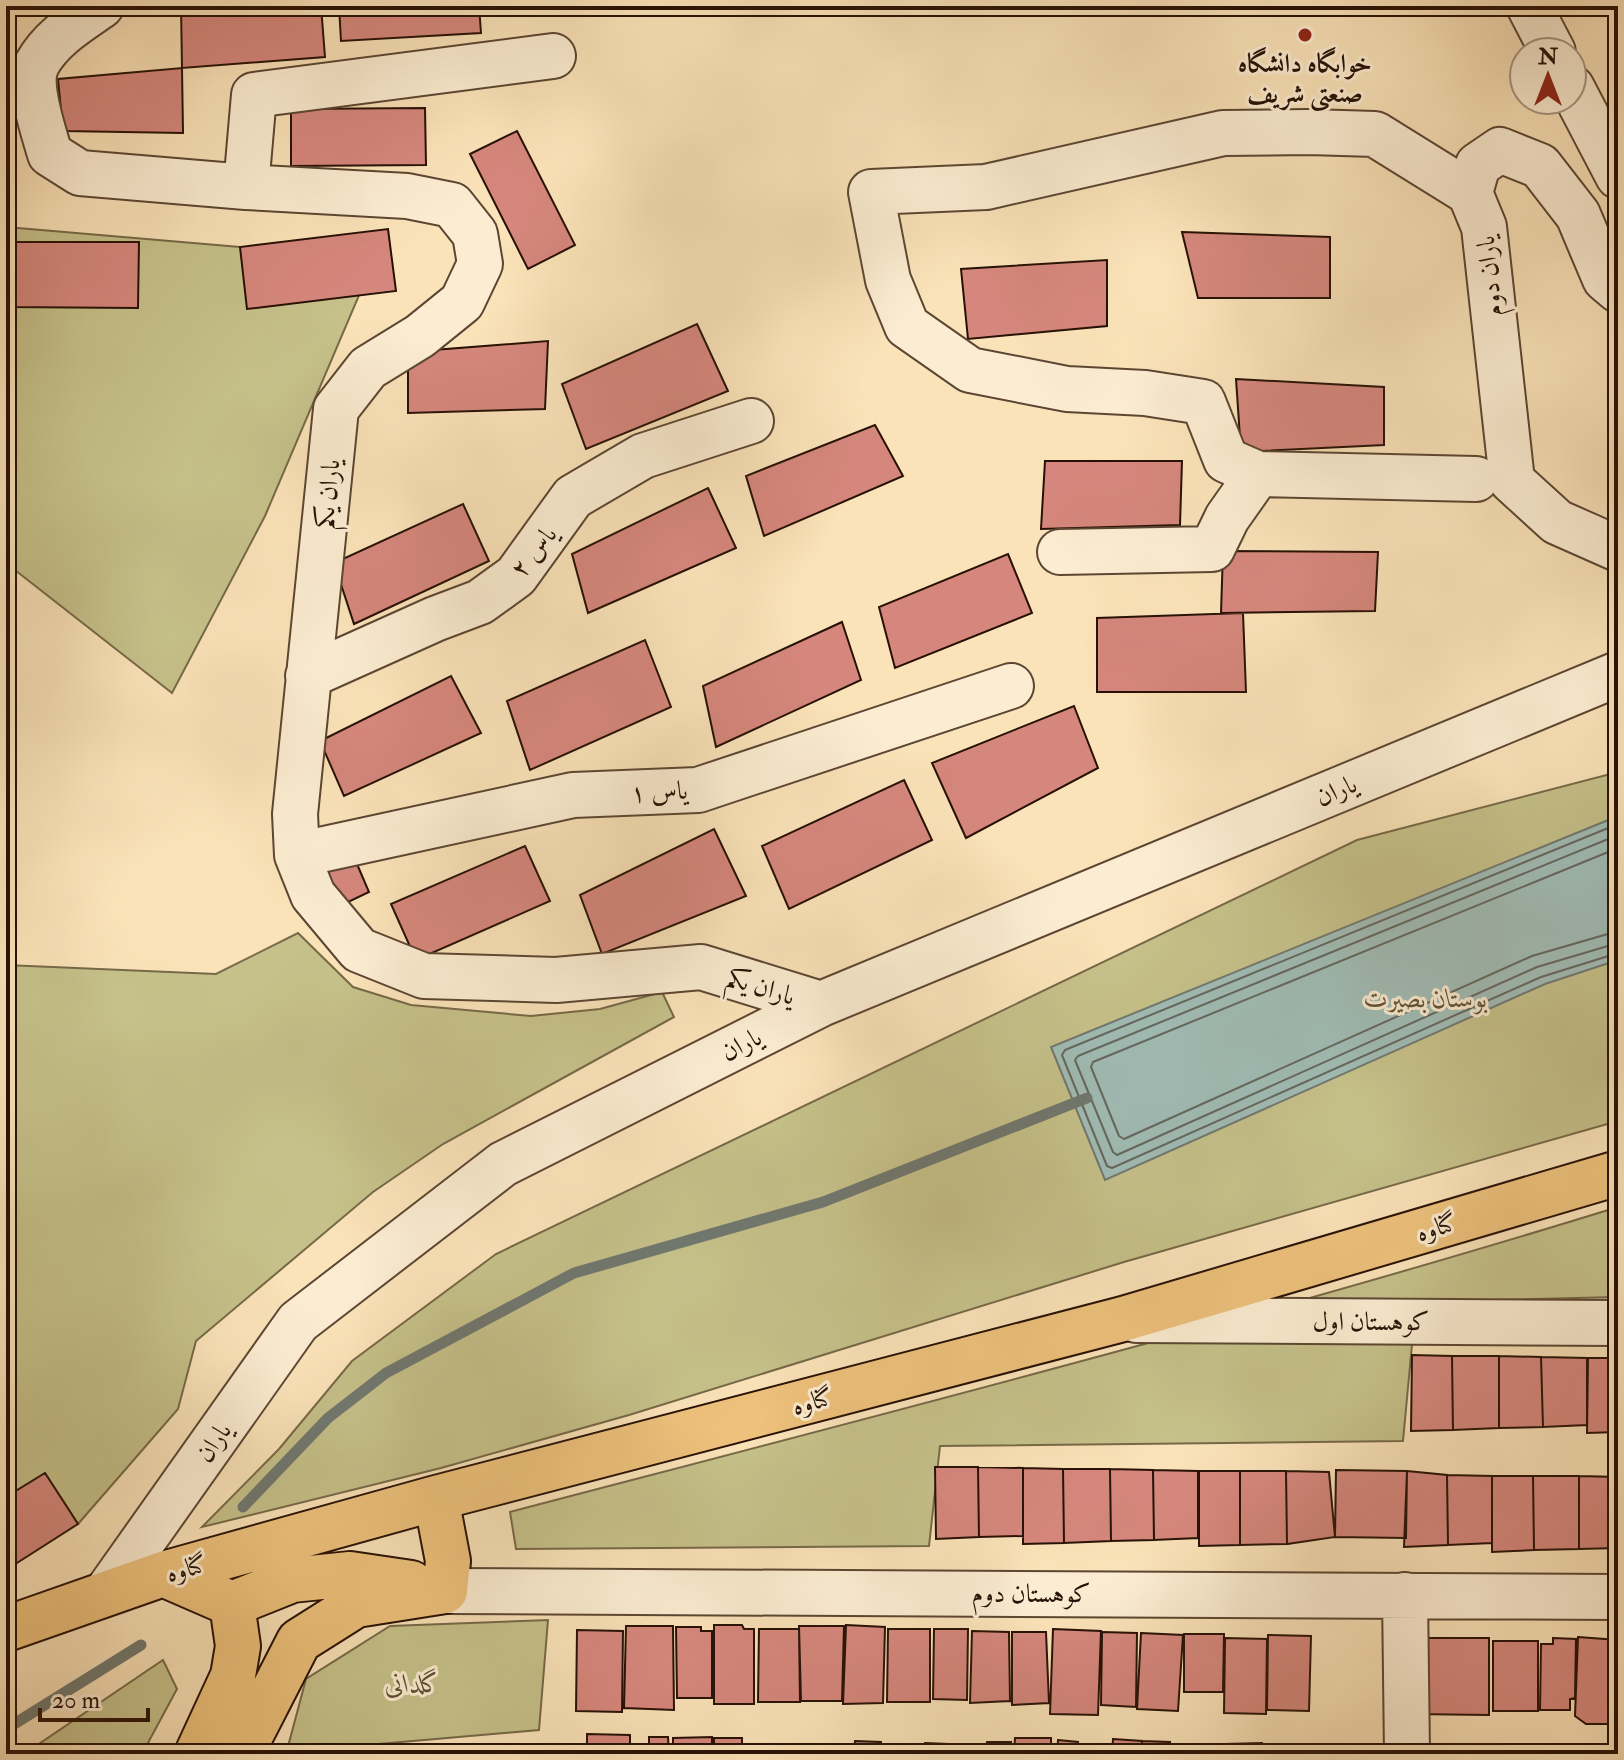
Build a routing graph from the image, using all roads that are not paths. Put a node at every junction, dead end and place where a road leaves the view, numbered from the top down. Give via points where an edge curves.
1 (101, 6) edge
2 (1529, 6) edge
3 (1545, 36) edge
4 (553, 56) dead end
5 (1588, 116) edge
6 (1614, 161) edge
7 (246, 187) junction
8 (1470, 193) junction
9 (1618, 290) edge
10 (751, 421) dead end
11 (1258, 474) junction
12 (1476, 479) dead end
13 (1618, 549) edge
14 (1060, 552) dead end
15 (1618, 674) edge
16 (308, 676) junction
17 (1011, 686) dead end
18 (297, 855) junction
19 (821, 1004) junction
20 (1618, 1173) edge
21 (1123, 1319) junction
22 (1618, 1323) edge
23 (436, 1498) junction
24 (250, 1551) junction
25 (163, 1574) junction
26 (445, 1591) junction
27 (106, 1593) junction
28 (1405, 1595) junction
29 (1618, 1597) edge
30 (232, 1604) junction
31 (6, 1629) edge
32 (197, 1754) edge
33 (241, 1754) edge
34 (1407, 1754) edge

1 - 7 street, یاران یکم via 63,32 36,66 36,108 50,154 80,173
2 - 3 street
4 - 7 street via 254,95
5 - 6 street
7 - 16 street, یاران یکم via 407,196 452,205 475,234 480,264 462,302 368,368 336,409
8 - 9 street via 1478,165 1500,150 1540,166 1578,215 1605,279
8 - 11 street via 1375,134 1309,132 1223,133 986,187 871,192 888,280 907,326 970,370 1067,389 1203,402 1226,460
8 - 13 street, یاران دوم via 1484,227 1512,481 1557,522
10 - 16 street, یاس ۲ via 643,456 573,497 516,576 480,602
11 - 12 street
11 - 14 street via 1212,549
15 - 19 street, یاران
16 - 18 street, یاران یکم via 295,814
17 - 18 street, یاس ۱ via 698,790 573,795
18 - 19 street, یاران یکم via 313,895 359,950 424,976 556,980 701,967
19 - 27 street, یاران via 503,1164 298,1322
20 - 21 main road, گناوه
21 - 22 street, کوهستان اول
21 - 23 main road, گناوه
23 - 24 main road, گناوه
23 - 26 main road via 448,1561
24 - 25 main road, گناوه
24 - 30 main road
25 - 27 main road, گناوه
25 - 30 main road
26 - 28 street, کوهستان دوم
26 - 30 main road via 350,1574 292,1580
26 - 33 main road via 356,1605 299,1641
27 - 31 main road, گناوه
28 - 29 street, کوهستان دوم
28 - 34 street
30 - 32 main road via 238,1646 233,1676

